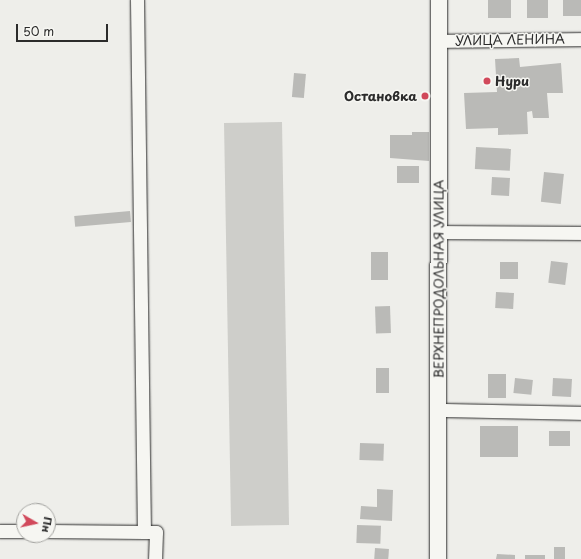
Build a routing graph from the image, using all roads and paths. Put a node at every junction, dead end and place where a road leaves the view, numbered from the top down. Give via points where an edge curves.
1 (137, 0) edge
2 (439, 0) edge
3 (581, 39) edge
4 (439, 41) junction
5 (440, 232) junction
6 (581, 233) edge
7 (439, 410) junction
8 (581, 412) edge
9 (0, 531) edge
10 (16, 531) edge
11 (56, 532) edge
12 (144, 532) junction
13 (156, 559) edge
14 (438, 559) edge

1 - 12 street
2 - 4 main road, ВЕРХНЕПРОДОЛЬНАЯ УЛИЦА
3 - 4 street, УЛИЦА ЛЕНИНА
4 - 5 main road, ВЕРХНЕПРОДОЛЬНАЯ УЛИЦА
5 - 6 street
5 - 7 main road, ВЕРХНЕПРОДОЛЬНАЯ УЛИЦА
7 - 8 street
7 - 14 main road, ВЕРХНЕПРОДОЛЬНАЯ УЛИЦА
9 - 10 street
11 - 12 street
12 - 13 street via 156,532

